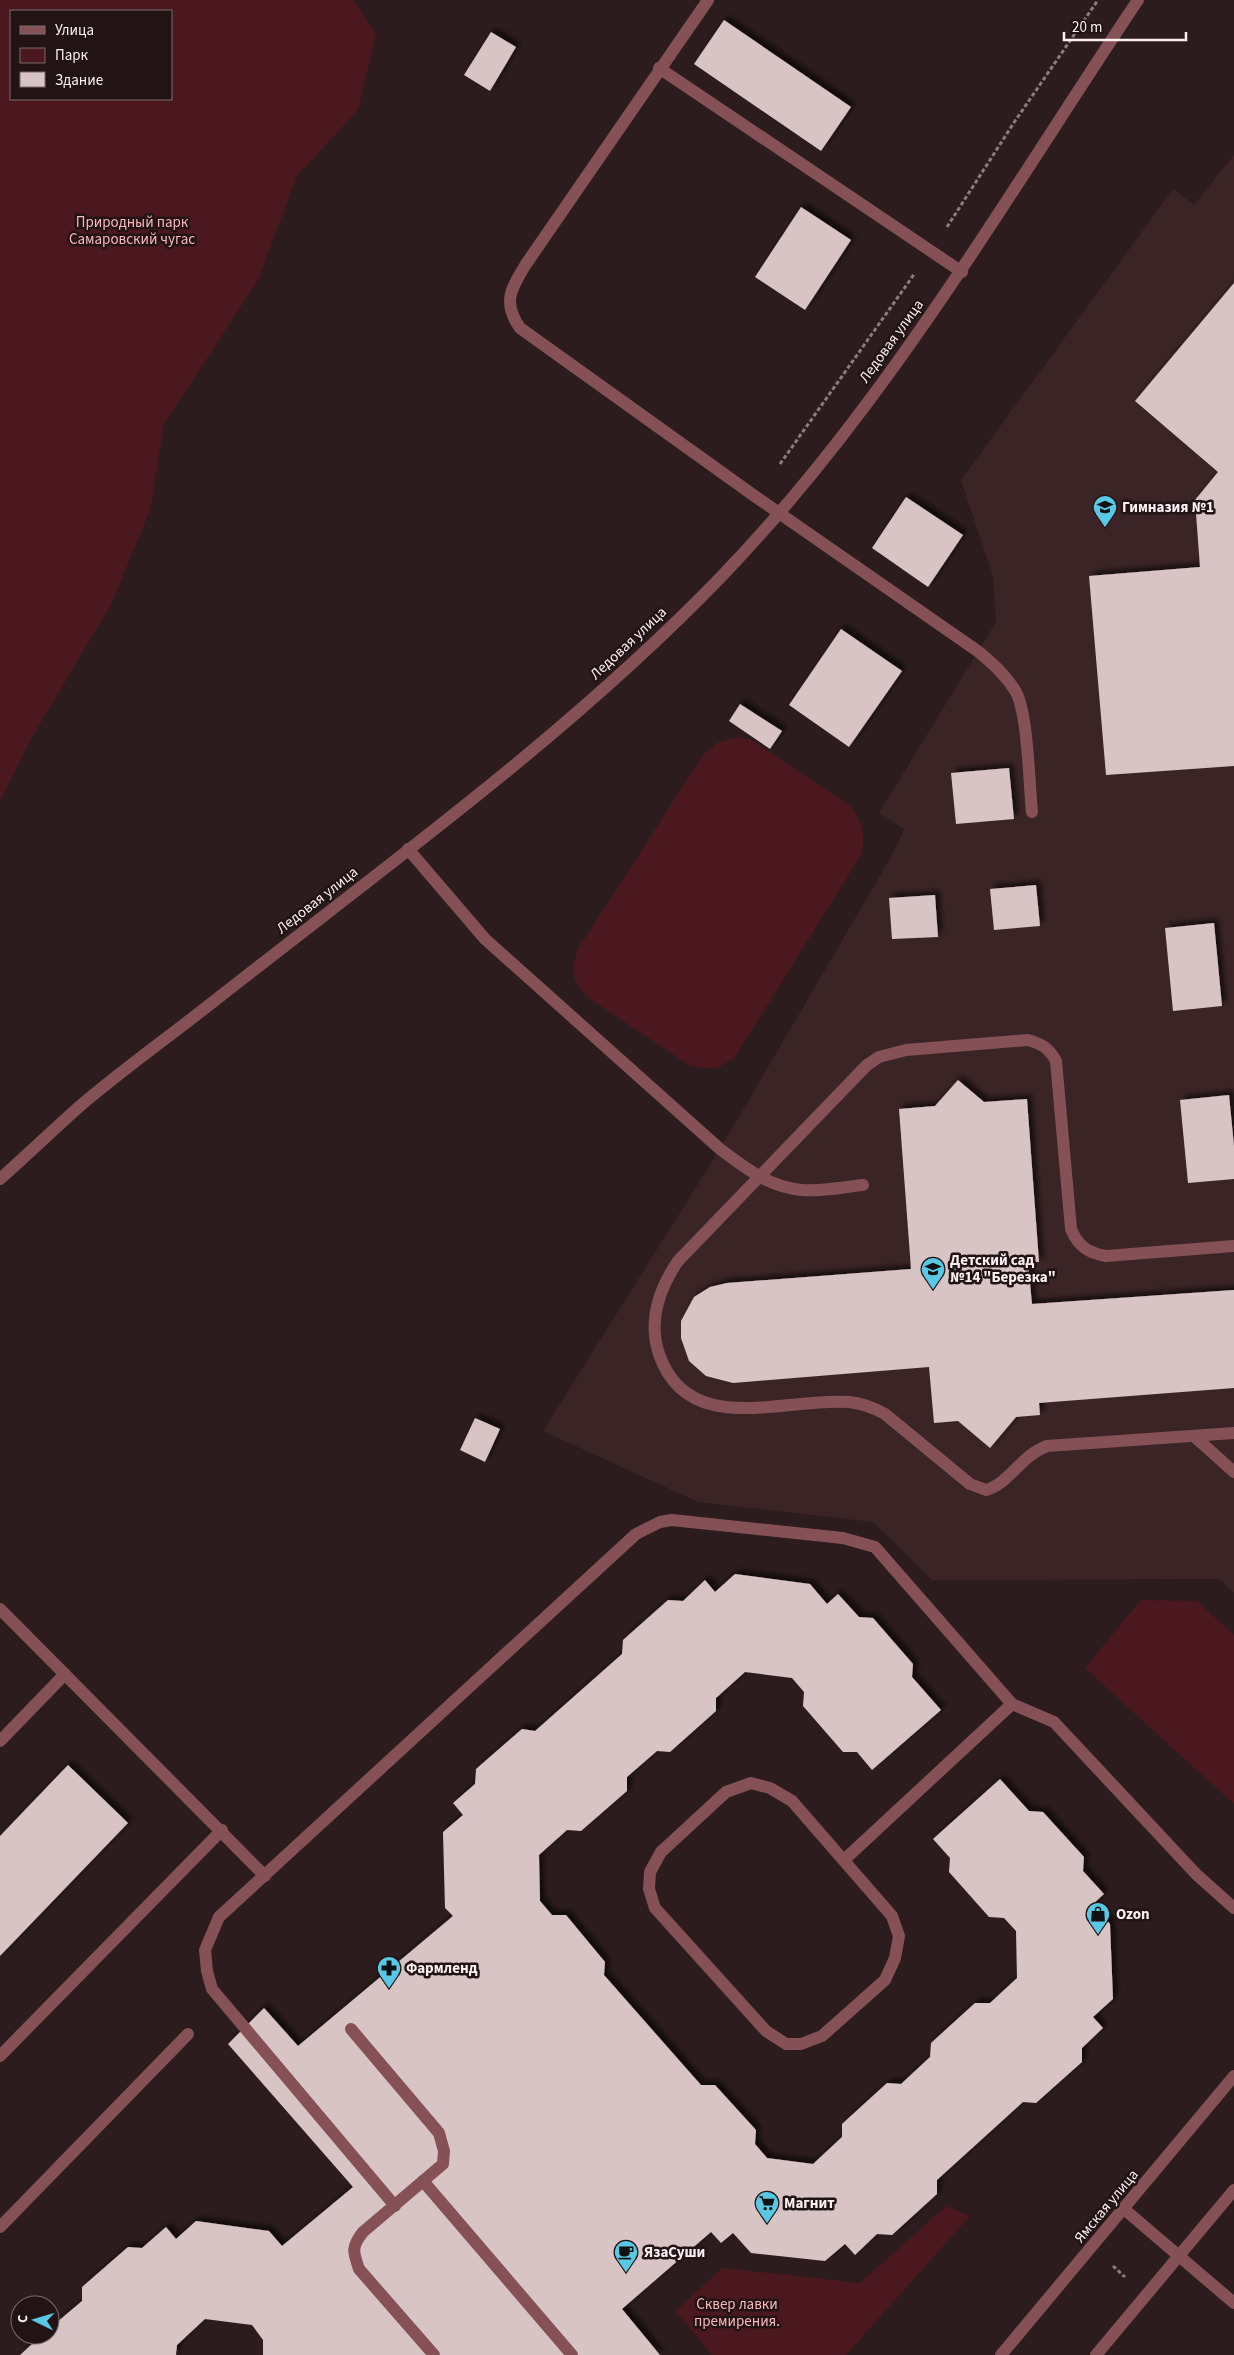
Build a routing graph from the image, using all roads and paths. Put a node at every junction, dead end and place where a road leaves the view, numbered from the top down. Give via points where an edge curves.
1 (708, 0) edge
2 (1138, 0) edge
3 (659, 68) junction
4 (962, 272) junction
5 (780, 513) junction
6 (1032, 812) dead end
7 (408, 849) junction
8 (758, 1176) junction
9 (0, 1178) edge
10 (863, 1186) dead end
11 (1234, 1246) edge
12 (1234, 1433) edge
13 (1195, 1437) junction
14 (1234, 1472) edge
15 (0, 1609) edge
16 (65, 1674) junction
17 (1012, 1704) junction
18 (0, 1741) edge
19 (222, 1830) junction
20 (844, 1860) junction
21 (266, 1876) junction
22 (1234, 1908) edge
23 (352, 2029) dead end
24 (188, 2034) dead end
25 (0, 2056) edge
26 (1234, 2076) edge
27 (423, 2181) junction
28 (1234, 2190) edge
29 (395, 2206) junction
30 (1124, 2209) junction
31 (0, 2227) edge
32 (1092, 2247) junction
33 (1179, 2256) junction
34 (1143, 2299) junction
35 (1234, 2303) edge
36 (434, 2355) edge
37 (572, 2355) edge
38 (1001, 2355) edge
39 (1096, 2355) edge

1 - 3 street
2 - 4 street, Ледовая улица
3 - 4 street
3 - 5 street via 518,277 509,298 511,314 520,328
4 - 5 street, Ледовая улица via 862,410
5 - 6 street via 1001,670 1016,694 1024,722
5 - 7 street, Ледовая улица via 714,584 593,699
7 - 8 street via 485,939 720,1149
7 - 9 street, Ледовая улица via 83,1104
8 - 10 street via 778,1186 802,1190
8 - 11 street via 867,1065 879,1057 906,1050 1028,1040 1050,1050 1056,1061 1071,1229 1083,1248 1106,1256
8 - 13 street via 678,1261 660,1292 654,1332 664,1367 677,1384 706,1404 722,1408 849,1402 869,1406 885,1414 970,1484 986,1490 999,1484 1034,1450 1047,1446
12 - 13 street
13 - 14 street
15 - 16 street
16 - 18 street
16 - 19 street
17 - 20 street
17 - 21 street via 875,1548 843,1538 672,1520 660,1522 636,1534
17 - 22 street via 1054,1722 1196,1874
19 - 21 street
19 - 25 street
20 - 20 street via 892,1916 899,1936 895,1958 885,1980 822,2036 801,2044 786,2044 766,2032 655,1908 649,1889 650,1872 661,1852 726,1792 751,1783 770,1788 792,1801
21 - 29 street via 219,1917 205,1950 212,1989
23 - 27 street via 439,2133 444,2151 443,2164
24 - 31 street
26 - 30 street, Ямская улица
27 - 29 street
27 - 37 street
28 - 33 street
29 - 36 street via 362,2232 354,2243 354,2255 359,2269
30 - 32 street, Ямская улица
30 - 33 street
32 - 34 path via 1129,2280
32 - 38 street, Ямская улица
33 - 34 street
33 - 35 street
34 - 39 street

